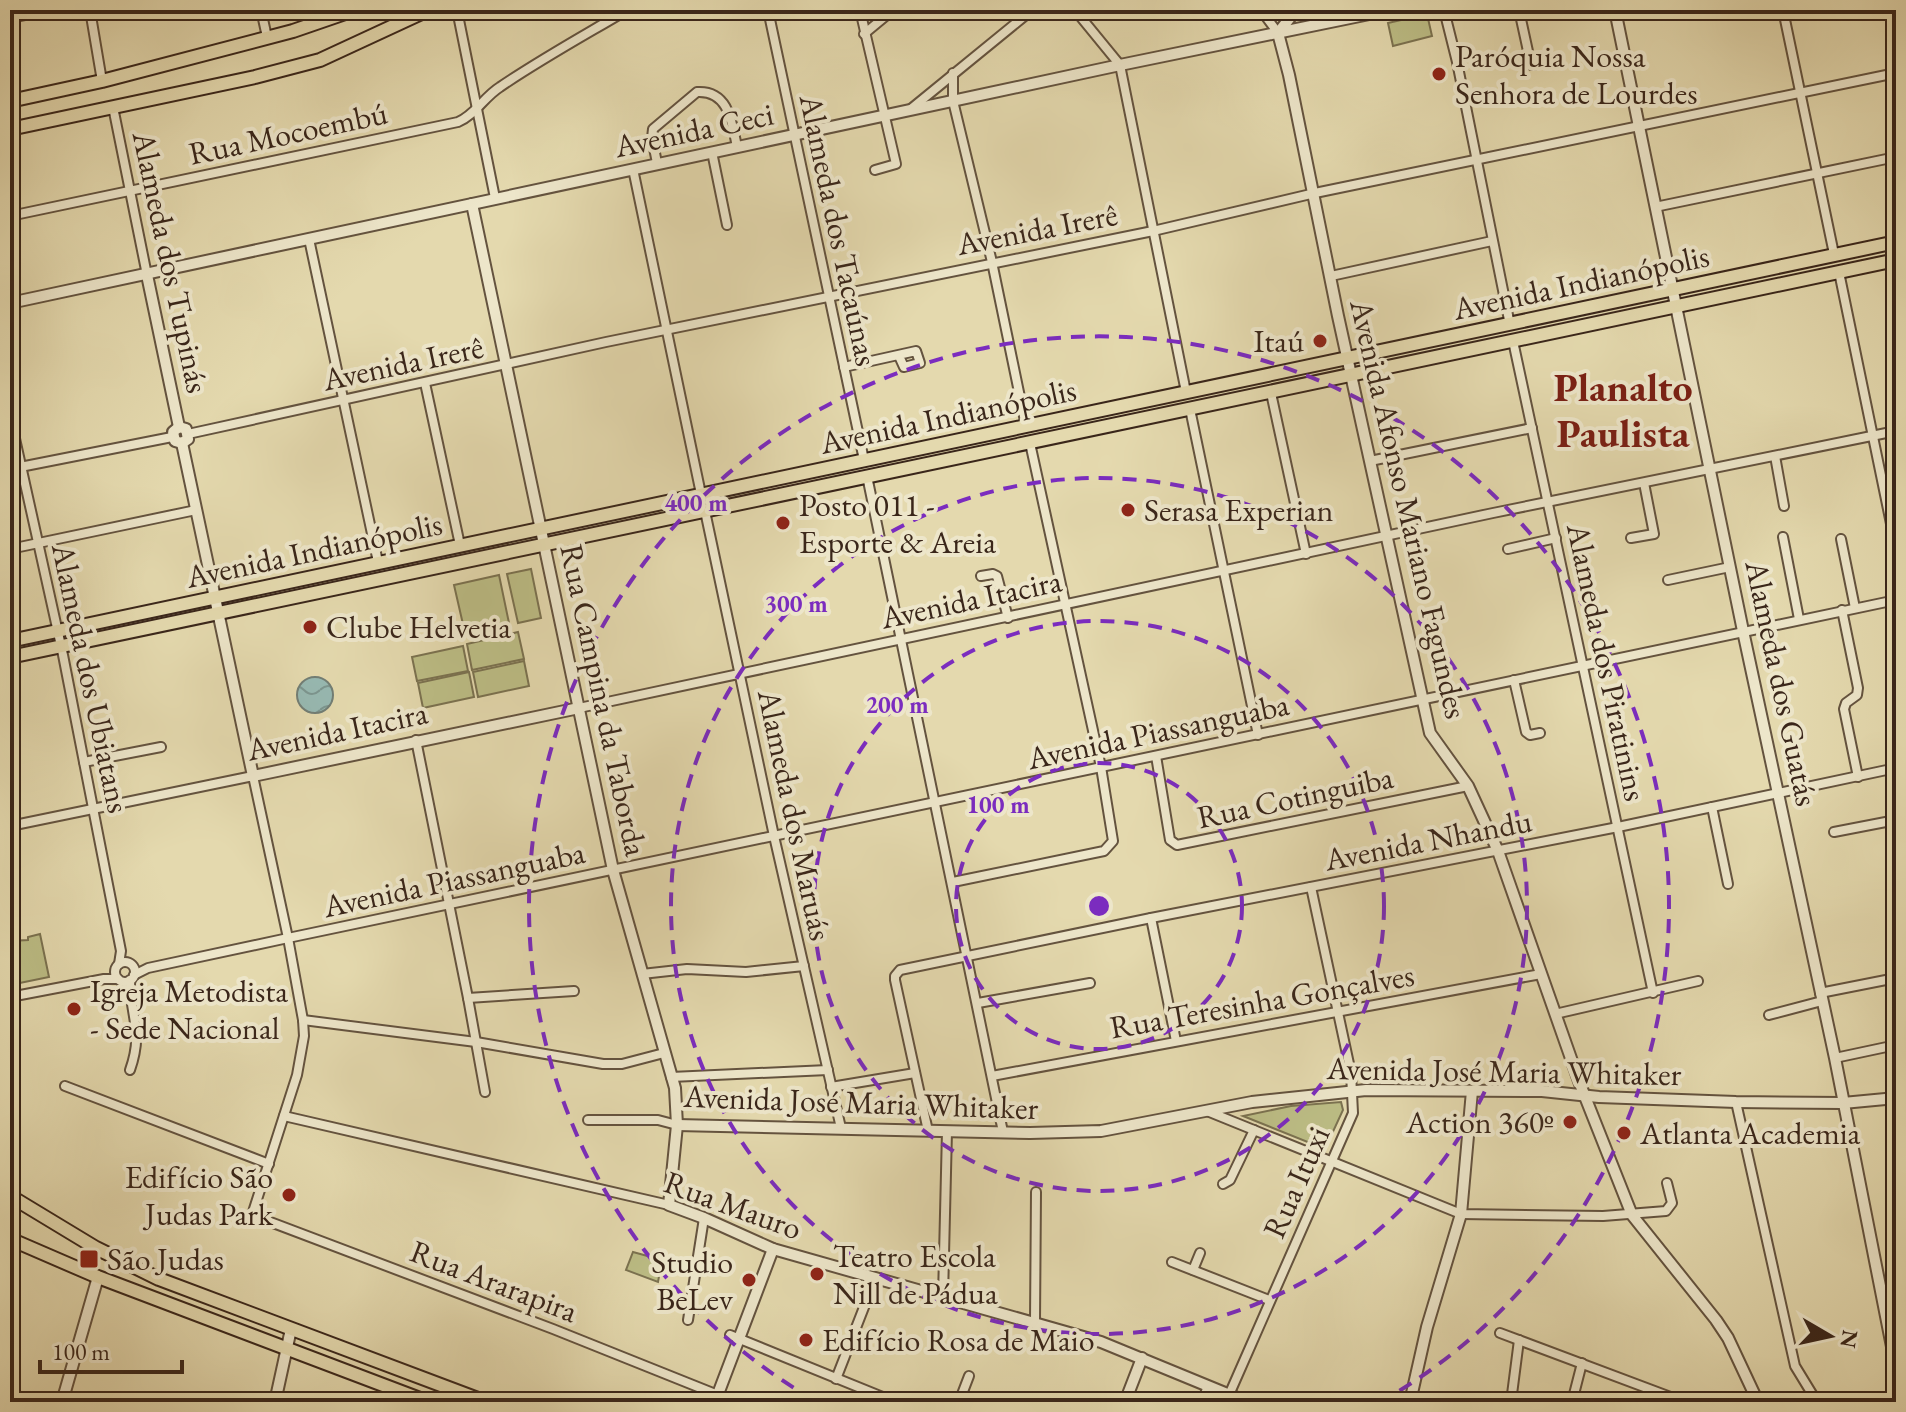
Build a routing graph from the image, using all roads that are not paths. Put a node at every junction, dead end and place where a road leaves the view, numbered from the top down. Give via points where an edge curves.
1 (49, 10) edge
2 (90, 10) edge
3 (261, 10) edge
4 (354, 10) edge
5 (428, 10) edge
6 (457, 10) edge
7 (627, 10) edge
8 (768, 10) edge
9 (860, 10) edge
10 (893, 10) edge
11 (1032, 10) edge
12 (1075, 10) edge
13 (1261, 10) edge
14 (1296, 10) edge
15 (1389, 10) edge
16 (1444, 10) edge
17 (1519, 10) edge
18 (1615, 10) edge
19 (1783, 10) edge
20 (10, 18) edge
21 (1278, 33) junction
22 (864, 34) junction
23 (267, 37) junction
24 (1552, 61) dead end
25 (1120, 65) junction
26 (953, 73) junction
27 (1896, 73) edge
28 (102, 81) junction
29 (1800, 92) junction
30 (10, 101) edge
31 (953, 101) junction
32 (113, 107) junction
33 (477, 107) junction
34 (909, 110) junction
35 (883, 117) junction
36 (1639, 126) junction
37 (10, 129) edge
38 (794, 134) junction
39 (737, 147) junction
40 (712, 152) junction
41 (1896, 157) edge
42 (1477, 161) junction
43 (657, 163) junction
44 (633, 169) junction
45 (875, 170) dead end
46 (1817, 174) junction
47 (130, 191) junction
48 (1315, 193) junction
49 (495, 198) junction
50 (472, 204) junction
51 (1655, 207) junction
52 (10, 216) edge
53 (727, 225) dead end
54 (1153, 231) junction
55 (309, 239) junction
56 (1492, 241) junction
57 (1896, 242) edge
58 (1834, 254) junction
59 (1896, 260) edge
60 (992, 262) junction
61 (1839, 272) junction
62 (147, 275) junction
63 (1331, 276) junction
64 (1672, 288) junction
65 (829, 297) junction
66 (10, 303) edge
67 (1676, 306) junction
68 (1510, 325) junction
69 (667, 330) junction
70 (1513, 341) junction
71 (899, 356) dead end
72 (1348, 359) junction
73 (506, 366) junction
74 (844, 367) junction
75 (1352, 376) junction
76 (425, 383) junction
77 (1186, 392) junction
78 (1271, 393) junction
79 (343, 399) junction
80 (1190, 409) junction
81 (10, 416) edge
82 (1026, 426) junction
83 (1532, 428) junction
84 (1896, 431) edge
85 (180, 435) junction
86 (1872, 436) junction
87 (1030, 443) junction
88 (1775, 456) junction
89 (864, 460) junction
90 (1370, 461) junction
91 (21, 467) junction
92 (10, 469) edge
93 (1710, 470) junction
94 (867, 476) junction
95 (1644, 483) junction
96 (701, 494) junction
97 (1548, 503) junction
98 (1784, 506) dead end
99 (196, 510) junction
100 (705, 511) junction
101 (541, 527) junction
102 (1387, 537) junction
103 (1783, 537) dead end
104 (1556, 538) junction
105 (1631, 538) dead end
106 (1841, 539) dead end
107 (38, 543) junction
108 (460, 545) junction
109 (544, 546) junction
110 (1896, 548) edge
111 (10, 549) edge
112 (1508, 549) dead end
113 (1306, 554) junction
114 (378, 562) junction
115 (1730, 567) junction
116 (1225, 571) junction
117 (981, 576) dead end
118 (1668, 580) dead end
119 (217, 597) junction
120 (1896, 600) edge
121 (1064, 606) junction
122 (1855, 608) junction
123 (1842, 610) junction
124 (221, 614) junction
125 (1008, 618) junction
126 (1799, 619) junction
127 (58, 631) junction
128 (1743, 631) junction
129 (901, 640) junction
130 (10, 641) edge
131 (61, 647) junction
132 (10, 657) edge
133 (1583, 666) junction
134 (740, 675) junction
135 (1514, 680) junction
136 (1421, 699) junction
137 (579, 708) junction
138 (1540, 733) dead end
139 (1258, 735) junction
140 (416, 740) junction
141 (161, 747) dead end
142 (1156, 756) junction
143 (84, 762) junction
144 (1101, 767) junction
145 (1896, 768) edge
146 (253, 776) junction
147 (1858, 777) junction
148 (1468, 786) junction
149 (1779, 793) junction
150 (936, 803) junction
151 (93, 807) junction
152 (1712, 807) junction
153 (1896, 820) edge
154 (10, 826) edge
155 (1618, 827) junction
156 (1834, 832) dead end
157 (774, 836) junction
158 (1498, 851) junction
159 (613, 870) junction
160 (953, 882) junction
161 (1728, 884) dead end
162 (1311, 887) junction
163 (449, 904) junction
164 (1151, 918) junction
165 (288, 938) junction
166 (968, 957) junction
167 (804, 966) junction
168 (125, 972) junction
169 (642, 974) junction
170 (1541, 974) junction
171 (1896, 978) edge
172 (1698, 981) dead end
173 (1090, 983) dead end
174 (574, 991) dead end
175 (1653, 993) junction
176 (10, 997) edge
177 (1821, 997) junction
178 (468, 998) junction
179 (978, 1003) junction
180 (1336, 1012) junction
181 (1555, 1014) junction
182 (1769, 1015) dead end
183 (303, 1020) junction
184 (1176, 1041) junction
185 (476, 1042) junction
186 (1896, 1045) edge
187 (664, 1053) junction
188 (1835, 1058) junction
189 (130, 1070) dead end
190 (828, 1070) junction
191 (915, 1073) junction
192 (992, 1076) junction
193 (671, 1077) junction
194 (65, 1086) dead end
195 (831, 1087) junction
196 (1353, 1090) junction
197 (1472, 1091) junction
198 (485, 1092) dead end
199 (1584, 1096) junction
200 (1896, 1098) edge
201 (1736, 1102) junction
202 (1843, 1103) junction
203 (1206, 1111) junction
204 (284, 1116) junction
205 (588, 1120) dead end
206 (677, 1125) junction
207 (841, 1128) junction
208 (1254, 1130) junction
209 (928, 1131) junction
210 (947, 1131) junction
211 (1003, 1132) junction
212 (1332, 1162) junction
213 (269, 1164) junction
214 (1667, 1183) dead end
215 (1223, 1184) dead end
216 (1036, 1192) dead end
217 (10, 1196) edge
218 (669, 1205) junction
219 (1461, 1214) junction
220 (252, 1215) joint
221 (1632, 1215) junction
222 (704, 1218) junction
223 (10, 1239) edge
224 (773, 1249) junction
225 (1200, 1253) dead end
226 (1172, 1262) dead end
227 (1193, 1270) junction
228 (98, 1277) junction
229 (875, 1279) junction
230 (943, 1297) junction
231 (1269, 1300) junction
232 (688, 1320) dead end
233 (1035, 1321) junction
234 (291, 1329) junction
235 (1500, 1333) dead end
236 (735, 1337) junction
237 (1519, 1340) junction
238 (287, 1350) junction
239 (1142, 1358) junction
240 (1582, 1363) junction
241 (1896, 1367) edge
242 (969, 1376) dead end
243 (836, 1379) junction
244 (1208, 1386) junction
245 (10, 1394) edge
246 (1229, 1395) junction
247 (716, 1399) edge
248 (37, 1402) edge
249 (62, 1402) edge
250 (275, 1402) edge
251 (428, 1402) edge
252 (486, 1402) edge
253 (895, 1402) edge
254 (959, 1402) edge
255 (1125, 1402) edge
256 (1202, 1402) edge
257 (1247, 1402) edge
258 (1410, 1402) edge
259 (1511, 1402) edge
260 (1572, 1402) edge
261 (1684, 1402) edge
262 (1758, 1402) edge
263 (1817, 1402) edge

1 - 20 street
2 - 28 street
3 - 23 street
4 - 23 main road
5 - 32 main road via 320,60
6 - 33 street
7 - 33 street, Rua Mocoembú via 516,75
8 - 38 street, Alameda dos Tacaúnas
9 - 22 street
10 - 22 street
11 - 26 street
12 - 25 street
13 - 21 street
14 - 21 street
15 - 21 street, Avenida Ceci
16 - 42 street
17 - 24 street via 1531,66
18 - 36 street, Alameda dos Guatás
19 - 29 street
21 - 25 street, Avenida Ceci
21 - 48 street, Avenida Afonso Mariano Fagundes
22 - 35 street
23 - 28 main road
25 - 31 street, Avenida Ceci
25 - 54 street
26 - 31 street
26 - 34 street
27 - 29 street, Avenida Irerê
28 - 30 main road
29 - 36 street, Avenida Irerê
29 - 46 street
31 - 34 street, Avenida Ceci
31 - 60 street
32 - 37 main road
32 - 47 street, Alameda dos Tupinás
33 - 47 street, Rua Mocoembú via 458,122
33 - 49 street
34 - 35 street, Avenida Ceci
35 - 38 street, Avenida Ceci
35 - 45 street via 896,166
36 - 42 street, Avenida Irerê
36 - 51 street, Alameda dos Guatás
38 - 39 street, Avenida Ceci
38 - 65 street, Alameda dos Tacaúnas
39 - 40 street, Avenida Ceci
39 - 43 street via 728,109 716,96 701,91 653,129
40 - 43 street, Avenida Ceci
40 - 53 street
41 - 46 street
42 - 48 street, Avenida Irerê
42 - 56 street
43 - 44 street, Avenida Ceci
44 - 49 street, Avenida Ceci
44 - 69 street
46 - 51 street
46 - 58 street
47 - 52 street, Rua Mocoembú
47 - 62 street, Alameda dos Tupinás
48 - 54 street, Avenida Irerê
48 - 63 street, Avenida Afonso Mariano Fagundes
49 - 50 street, Avenida Ceci
50 - 55 street, Avenida Ceci
50 - 73 street, Rua Campina da Taborda
51 - 64 street, Alameda dos Guatás
54 - 60 street, Avenida Irerê
54 - 77 street
55 - 62 street, Avenida Ceci
55 - 79 street
56 - 63 street
56 - 68 street
57 - 58 main road, Avenida Indianópolis
58 - 64 main road, Avenida Indianópolis
59 - 61 main road, Avenida Indianópolis
60 - 65 street, Avenida Irerê
60 - 82 street
61 - 67 main road, Avenida Indianópolis
61 - 86 street
62 - 66 street, Avenida Ceci
62 - 85 street, Alameda dos Tupinás
63 - 72 street, Avenida Afonso Mariano Fagundes
64 - 67 street, Alameda dos Guatás
64 - 68 main road, Avenida Indianópolis
65 - 69 street, Avenida Irerê
65 - 74 street, Alameda dos Tacaúnas
67 - 70 main road, Avenida Indianópolis
67 - 93 street, Alameda dos Guatás
68 - 72 main road, Avenida Indianópolis
69 - 73 street, Avenida Irerê
69 - 96 street
70 - 75 main road, Avenida Indianópolis
70 - 83 street, Alameda dos Piratinins
71 - 74 street
72 - 75 street, Avenida Afonso Mariano Fagundes
72 - 77 main road, Avenida Indianópolis
73 - 76 street, Avenida Irerê
73 - 101 street, Rua Campina da Taborda
74 - 89 street, Alameda dos Tacaúnas
75 - 78 main road, Avenida Indianópolis
75 - 90 street, Avenida Afonso Mariano Fagundes
76 - 79 street, Avenida Irerê
76 - 108 street
77 - 82 main road, Avenida Indianópolis
78 - 80 main road, Avenida Indianópolis
78 - 113 street
79 - 85 street, Avenida Irerê
79 - 114 street
80 - 87 main road, Avenida Indianópolis
80 - 116 street
81 - 91 street, Alameda dos Ubiatans
82 - 89 main road, Avenida Indianópolis
83 - 90 street
83 - 97 street, Alameda dos Piratinins
84 - 86 street, Avenida Itacira
85 - 91 street, Avenida Irerê
85 - 99 street, Alameda dos Tupinás
86 - 88 street, Avenida Itacira
86 - 110 street
87 - 94 main road, Avenida Indianópolis
87 - 121 street
88 - 93 street, Avenida Itacira
88 - 98 street
89 - 96 main road, Avenida Indianópolis
90 - 102 street, Avenida Afonso Mariano Fagundes
91 - 92 street, Avenida Irerê
91 - 107 street, Alameda dos Ubiatans
93 - 95 street, Avenida Itacira
93 - 115 street, Alameda dos Guatás
94 - 100 main road, Avenida Indianópolis
94 - 129 street
95 - 97 street, Avenida Itacira
95 - 105 street via 1654,533
96 - 101 main road, Avenida Indianópolis
97 - 102 street, Avenida Itacira
97 - 104 street, Alameda dos Piratinins
99 - 107 street
99 - 119 street, Alameda dos Tupinás
100 - 109 main road, Avenida Indianópolis
100 - 134 street, Alameda dos Maruás
101 - 108 main road, Avenida Indianópolis
101 - 109 street, Rua Campina da Taborda
102 - 113 street, Avenida Itacira
102 - 136 street, Avenida Afonso Mariano Fagundes
103 - 126 street
104 - 112 street
104 - 133 street, Alameda dos Piratinins
106 - 122 street
107 - 111 street
107 - 127 street, Alameda dos Ubiatans
108 - 114 main road, Avenida Indianópolis
109 - 124 main road, Avenida Indianópolis
109 - 137 street, Rua Campina da Taborda
113 - 116 street, Avenida Itacira
114 - 119 main road, Avenida Indianópolis
115 - 118 street
115 - 128 street, Alameda dos Guatás
116 - 121 street, Avenida Itacira
116 - 139 street
117 - 125 street via 997,576
119 - 124 street, Alameda dos Tupinás
119 - 127 main road, Avenida Indianópolis
120 - 122 street, Avenida Piassanguaba
121 - 125 street, Avenida Itacira
121 - 144 street
122 - 123 street, Avenida Piassanguaba
123 - 126 street, Avenida Piassanguaba
123 - 147 street via 1858,688 1844,709
124 - 131 main road, Avenida Indianópolis
124 - 146 street, Alameda dos Tupinás
125 - 129 street, Avenida Itacira
126 - 128 street, Avenida Piassanguaba
127 - 130 main road, Avenida Indianópolis
127 - 131 street, Alameda dos Ubiatans
128 - 133 street, Avenida Piassanguaba
128 - 149 street, Alameda dos Guatás
129 - 134 street, Avenida Itacira
129 - 150 street
131 - 132 main road, Avenida Indianópolis
131 - 143 street, Alameda dos Ubiatans
133 - 135 street, Avenida Piassanguaba
133 - 155 street, Alameda dos Piratinins
134 - 137 street, Avenida Itacira
134 - 157 street, Alameda dos Maruás
135 - 136 street, Avenida Piassanguaba
135 - 138 street via 1526,732
136 - 139 street, Avenida Piassanguaba
136 - 148 street, Avenida Afonso Mariano Fagundes via 1432,737
137 - 140 street, Avenida Itacira
137 - 159 street, Rua Campina da Taborda
139 - 142 street, Avenida Piassanguaba
140 - 146 street, Avenida Itacira
140 - 163 street
141 - 143 street
142 - 144 street, Avenida Piassanguaba
142 - 148 street, Rua Cotinguiba via 1170,840 1177,845
143 - 151 street, Alameda dos Ubiatans
144 - 150 street, Avenida Piassanguaba
144 - 160 street via 1113,836 1108,850
145 - 147 street, Avenida Nhandu
146 - 151 street, Avenida Itacira
146 - 165 street, Alameda dos Tupinás
147 - 149 street, Avenida Nhandu
148 - 158 street, Avenida Afonso Mariano Fagundes
149 - 152 street, Avenida Nhandu
149 - 177 street, Alameda dos Guatás
150 - 157 street, Avenida Piassanguaba
150 - 160 street
151 - 154 street, Avenida Itacira
151 - 168 street, Alameda dos Ubiatans
152 - 155 street, Avenida Nhandu
152 - 161 street
153 - 156 street
155 - 158 street, Avenida Nhandu
155 - 175 street, Alameda dos Piratinins
157 - 159 street, Avenida Piassanguaba
157 - 167 street, Alameda dos Maruás
158 - 162 street, Avenida Nhandu
158 - 170 street, Avenida Afonso Mariano Fagundes
159 - 163 street, Avenida Piassanguaba
159 - 169 street, Rua Campina da Taborda
160 - 166 street
162 - 164 street, Avenida Nhandu
162 - 180 street, Rua Ituxi
163 - 165 street, Avenida Piassanguaba
163 - 178 street
164 - 166 street, Avenida Nhandu
164 - 184 street
165 - 168 street, Avenida Piassanguaba
165 - 183 street, Alameda dos Tupinás
166 - 179 street
166 - 191 street, Avenida Nhandu via 903,969 895,976
167 - 169 street
167 - 190 street, Alameda dos Maruás
168 - 176 street
168 - 189 street, Alameda dos Ubiatans via 138,1040
169 - 187 street, Rua Campina da Taborda
170 - 180 street, Rua Teresinha Gonçalves
170 - 181 street, Avenida Afonso Mariano Fagundes
171 - 177 street
172 - 175 street
173 - 179 street
174 - 178 street
175 - 181 street
177 - 182 street
177 - 188 street, Alameda dos Guatás
178 - 185 street
179 - 192 street
180 - 184 street, Rua Teresinha Gonçalves
180 - 196 street, Rua Ituxi
181 - 199 street, Avenida Afonso Mariano Fagundes
183 - 185 street
183 - 204 street, Alameda dos Tupinás via 303,1047
184 - 192 street, Rua Teresinha Gonçalves
185 - 187 street via 614,1065
185 - 198 street
186 - 188 street
187 - 193 street, Rua Campina da Taborda
188 - 202 street, Alameda dos Guatás
190 - 193 street
190 - 195 street, Alameda dos Maruás
191 - 195 street
191 - 209 street
192 - 211 street
193 - 206 street, Rua Campina da Taborda
194 - 213 street
195 - 207 street, Alameda dos Maruás
196 - 197 street, Avenida José Maria Whitaker
196 - 203 street, Avenida José Maria Whitaker
196 - 212 street, Rua Ituxi via 1353,1113
197 - 199 street, Avenida José Maria Whitaker
197 - 219 street
199 - 201 street, Avenida José Maria Whitaker
199 - 221 street, Avenida Afonso Mariano Fagundes
200 - 202 street, Avenida José Maria Whitaker
201 - 202 street, Avenida José Maria Whitaker
201 - 263 street via 1795,1366
202 - 241 street, Alameda dos Guatás
203 - 208 street
203 - 211 street, Avenida José Maria Whitaker via 1101,1131
204 - 213 street, Alameda dos Tupinás
204 - 218 street, Rua Mauro
205 - 206 street, Avenida José Maria Whitaker
206 - 207 street, Avenida José Maria Whitaker
206 - 218 street, Rua Campina da Taborda
207 - 209 street, Avenida José Maria Whitaker
208 - 212 street
208 - 215 street via 1230,1180
209 - 210 street, Avenida José Maria Whitaker
210 - 211 street, Avenida José Maria Whitaker
210 - 230 street
212 - 219 street
212 - 231 street, Rua Ituxi
213 - 220 street, Alameda dos Tupinás
214 - 221 street via 1670,1209
216 - 233 street
217 - 234 main road via 140,1271
218 - 222 street, Rua Mauro
219 - 221 street
219 - 258 street
220 - 247 street, Rua Ararapira via 553,1329
221 - 262 street, Avenida Afonso Mariano Fagundes via 1716,1320
222 - 224 street, Rua Mauro
222 - 232 street
223 - 228 main road
224 - 229 street, Rua Mauro
224 - 236 street
225 - 227 street
226 - 227 street
227 - 231 street
228 - 238 main road
228 - 249 street
229 - 230 street, Rua Mauro
229 - 243 street
230 - 233 street, Rua Mauro
231 - 246 street, Rua Ituxi
233 - 239 street, Rua Mauro
234 - 238 street
234 - 252 main road
235 - 237 street
236 - 243 street
236 - 247 street
237 - 240 street
237 - 259 street
238 - 250 street
238 - 251 main road
239 - 244 street, Rua Mauro
239 - 255 street
240 - 260 street
240 - 261 street
242 - 254 street
243 - 253 street
244 - 246 street, Rua Mauro
244 - 256 street
245 - 248 street
246 - 257 street, Rua Mauro

